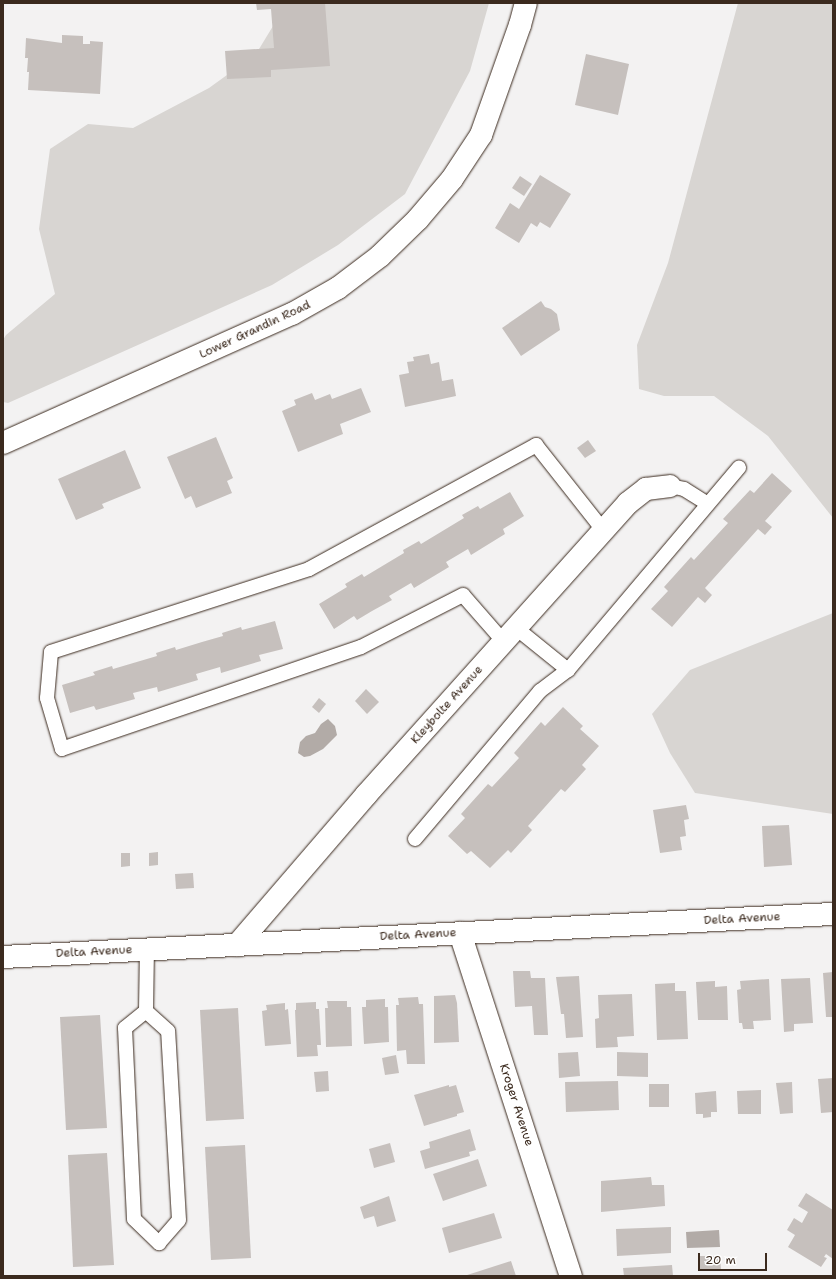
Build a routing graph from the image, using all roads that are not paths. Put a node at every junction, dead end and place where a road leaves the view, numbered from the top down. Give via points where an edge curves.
1 (526, 3) edge
2 (3, 443) edge
3 (738, 468) dead end
4 (670, 486) joint
5 (708, 504) junction
6 (604, 531) junction
7 (510, 635) junction
8 (568, 670) junction
9 (415, 839) dead end
10 (833, 914) edge
11 (460, 933) junction
12 (237, 945) junction
13 (147, 950) junction
14 (3, 957) edge
15 (146, 1011) junction
16 (571, 1276) edge

1 - 2 street, Lower Grandin Road via 481,135 452,179 418,220 380,256 338,288 292,314
3 - 5 lane
4 - 5 lane via 684,489
4 - 6 street, Kleybolte Avenue via 646,489 628,503
5 - 8 lane
6 - 7 street, Kleybolte Avenue
6 - 7 lane via 536,445 309,569 51,652 48,698 62,749 361,647 463,595
7 - 8 lane
7 - 12 street, Kleybolte Avenue via 366,795
8 - 9 lane via 540,691
10 - 11 street, Delta Avenue
11 - 12 street, Delta Avenue
11 - 16 street, Kroger Avenue
12 - 13 street, Delta Avenue
13 - 14 street, Delta Avenue
13 - 15 lane
15 - 15 lane via 168,1031 179,1220 160,1243 134,1219 125,1028

